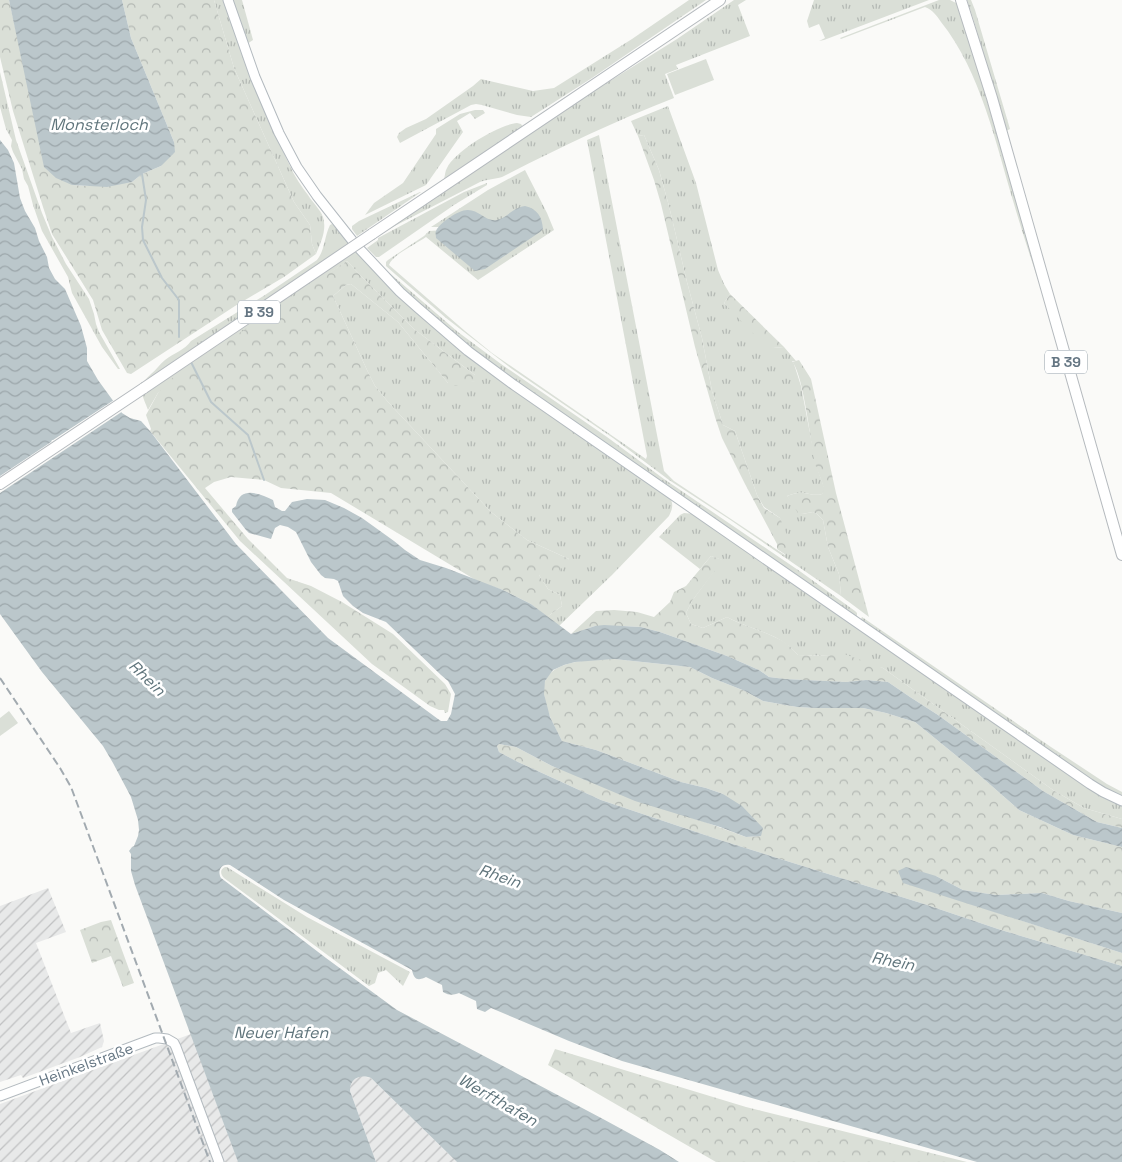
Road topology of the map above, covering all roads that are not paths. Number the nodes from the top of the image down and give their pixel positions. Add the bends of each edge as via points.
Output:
1 (228, 0) edge
2 (720, 0) edge
3 (961, 0) edge
4 (0, 484) edge
5 (1122, 555) edge
6 (1122, 801) edge
7 (0, 1096) edge
8 (219, 1162) edge

1 - 6 street via 255,77 297,167 355,244 400,292 468,352 564,420 1090,784
2 - 4 main road, B 39, bridge
3 - 5 main road, B 39
7 - 8 street, Heinkelstraße via 155,1038 164,1038 176,1047

